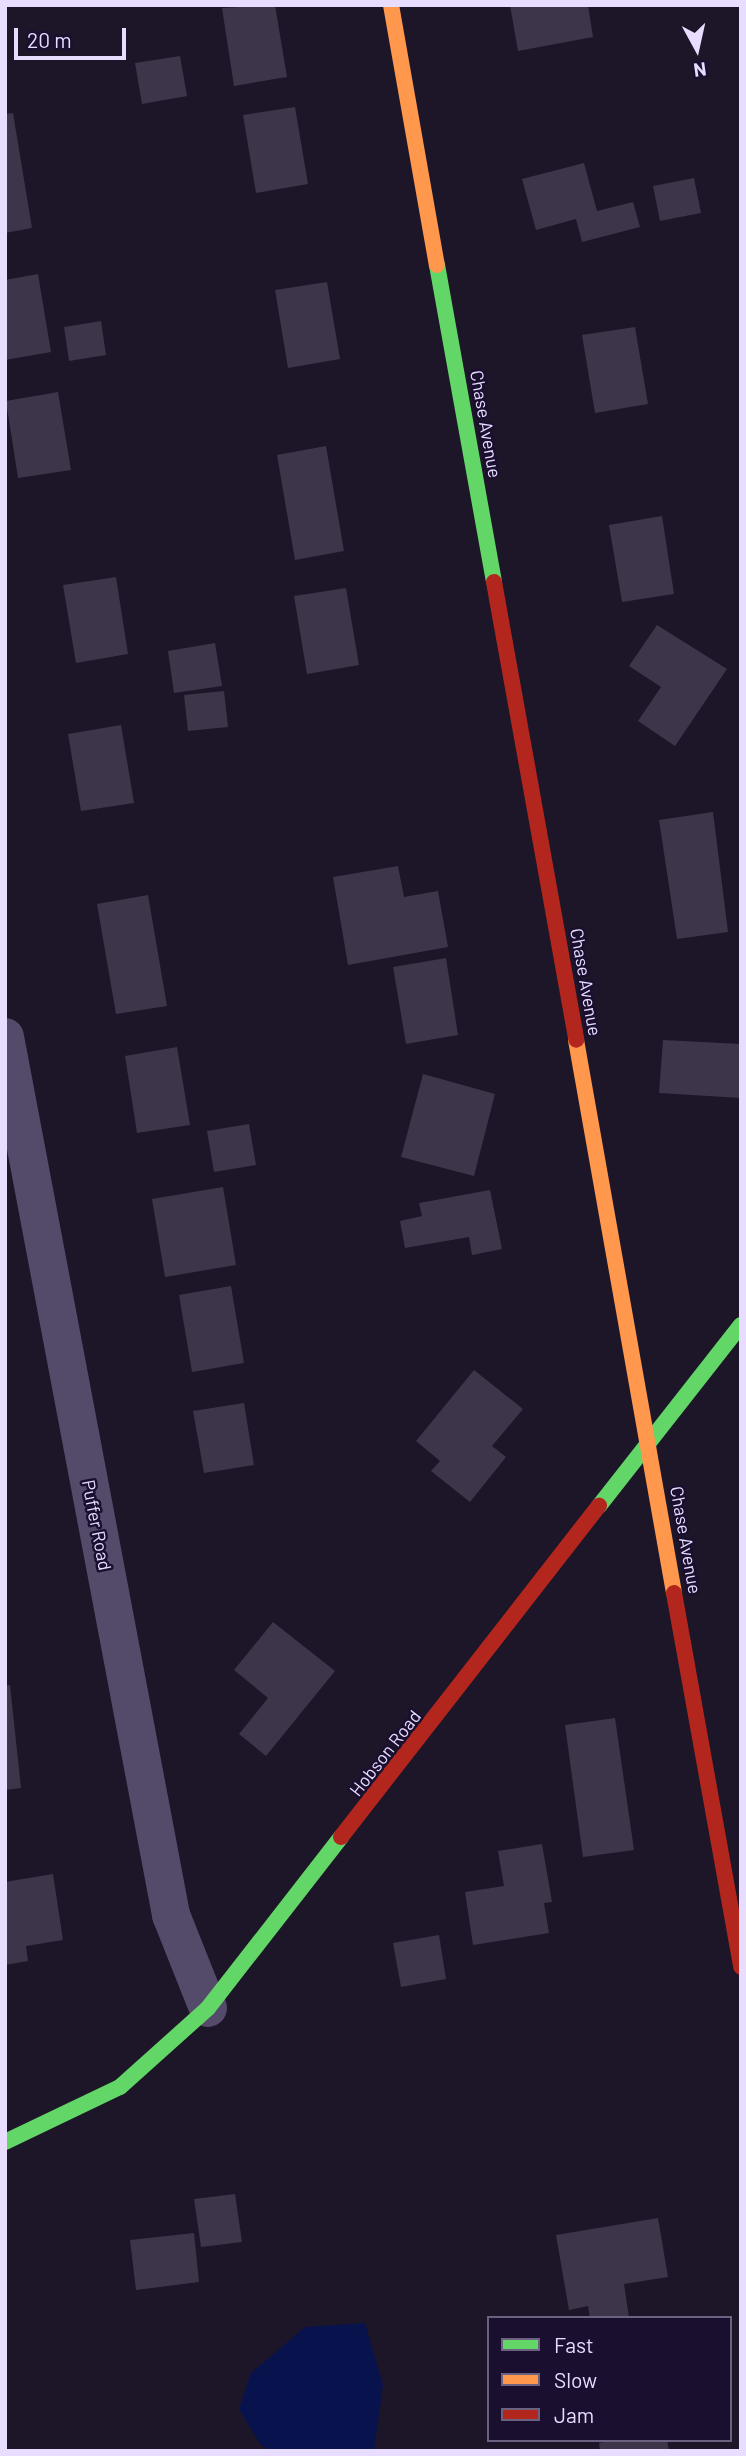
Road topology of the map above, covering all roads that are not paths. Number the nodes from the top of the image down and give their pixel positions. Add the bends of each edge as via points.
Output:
1 (391, 5) edge
2 (5, 1037) edge
3 (741, 1325) edge
4 (649, 1441) junction
5 (741, 1966) edge
6 (208, 2008) junction
7 (5, 2141) edge

1 - 4 street, Chase Avenue
2 - 6 street, Puffer Road via 171,1915
3 - 4 street, Hobson Road
4 - 5 street, Chase Avenue
4 - 6 street, Hobson Road
6 - 7 street, Hobson Road via 120,2087

